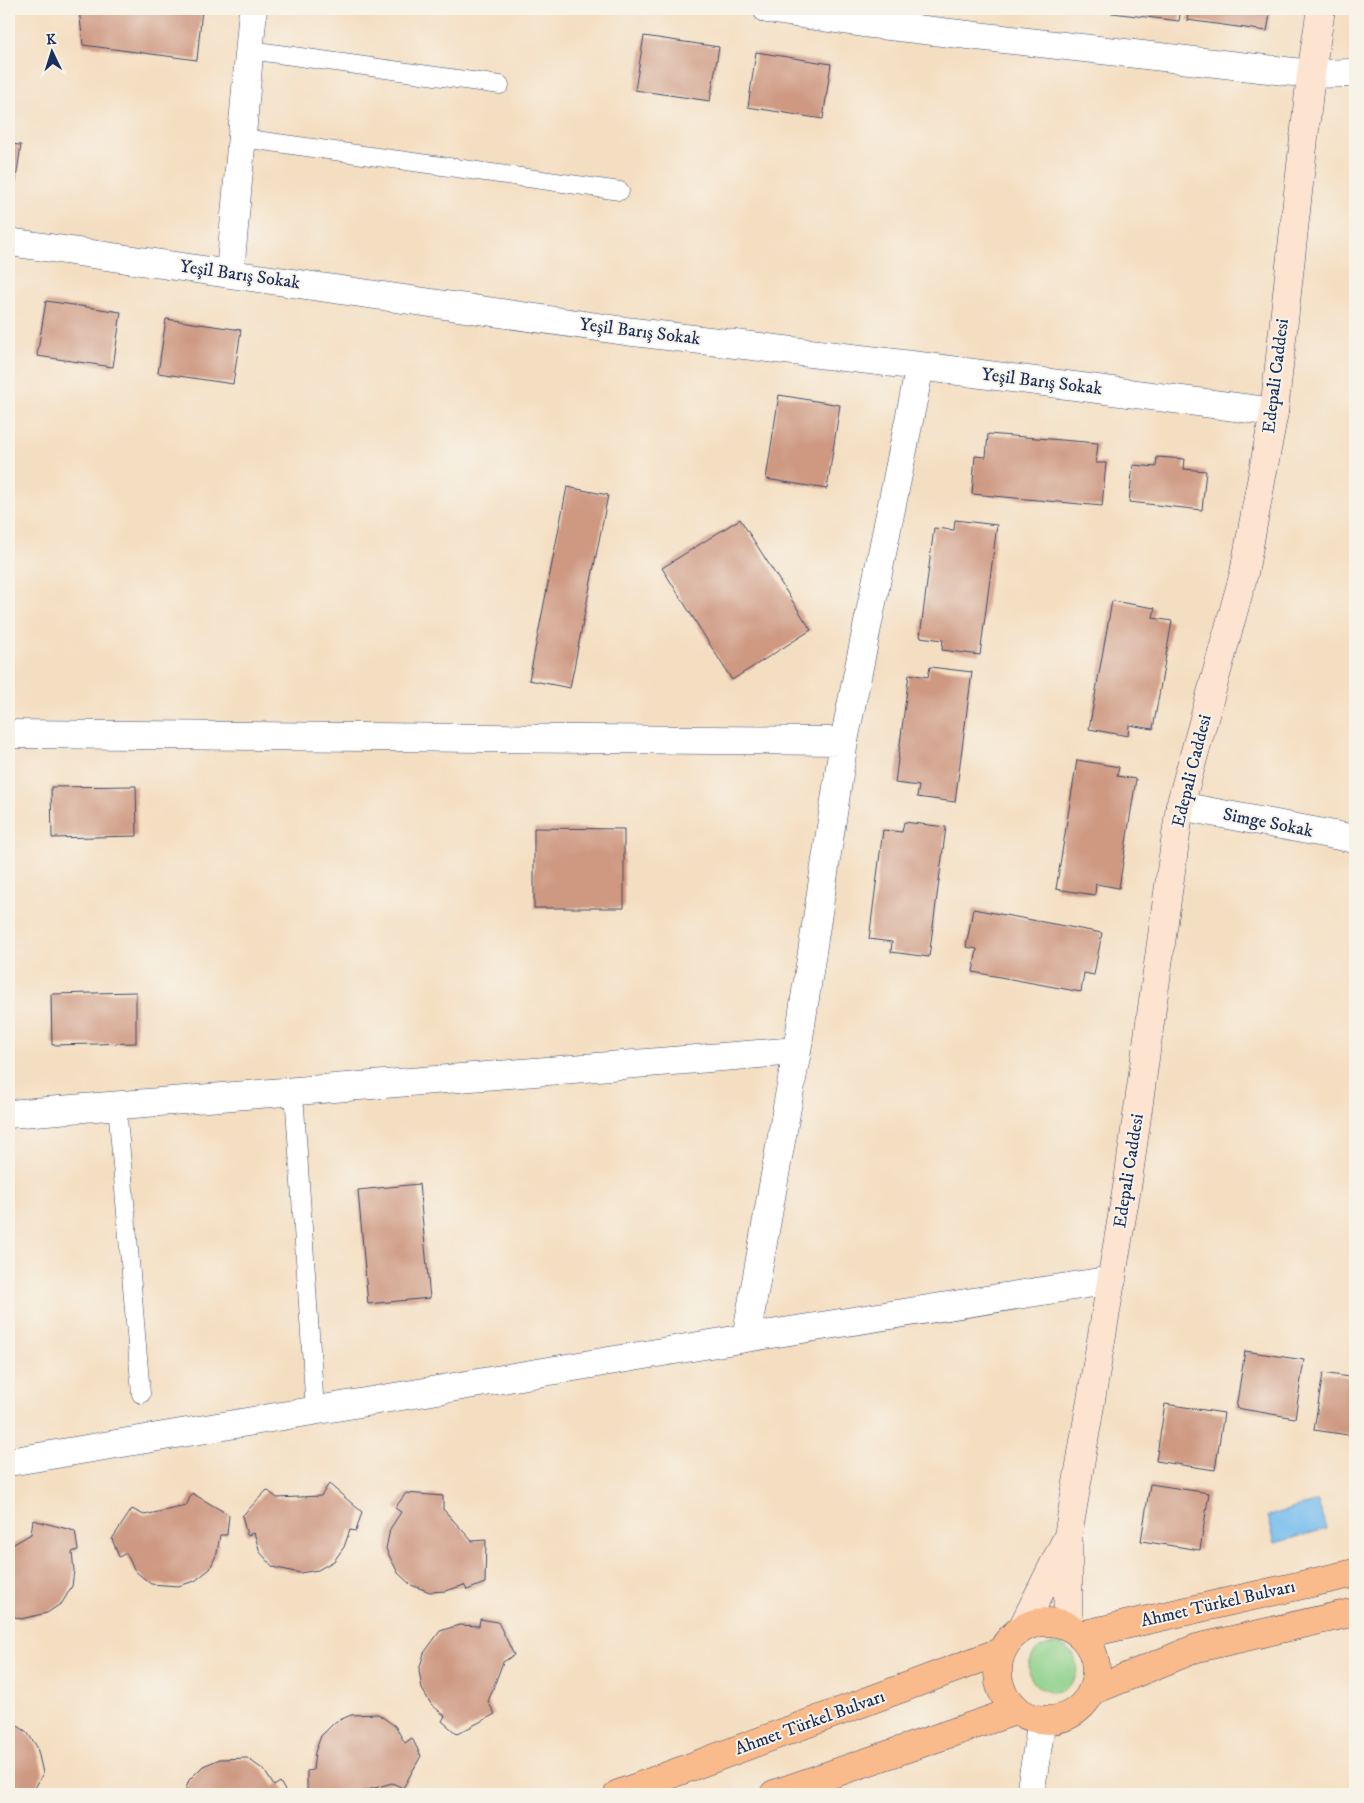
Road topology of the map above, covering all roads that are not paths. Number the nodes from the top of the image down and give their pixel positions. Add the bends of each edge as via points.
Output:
1 (253, 9) edge
2 (767, 9) edge
3 (1321, 9) edge
4 (864, 16) edge
5 (250, 50) junction
6 (1355, 73) edge
7 (1311, 74) junction
8 (500, 85) dead end
9 (242, 138) junction
10 (620, 191) dead end
11 (9, 242) edge
12 (230, 273) junction
13 (920, 366) junction
14 (1274, 412) junction
15 (9, 734) edge
16 (844, 741) junction
17 (1180, 806) junction
18 (1355, 839) edge
19 (797, 1052) junction
20 (117, 1105) junction
21 (295, 1107) dead end
22 (9, 1114) edge
23 (1112, 1280) junction
24 (746, 1338) junction
25 (141, 1394) dead end
26 (315, 1410) junction
27 (9, 1462) edge
28 (1068, 1536) junction
29 (1355, 1574) edge
30 (1355, 1612) edge
31 (1022, 1628) junction
32 (1074, 1630) junction
33 (1002, 1651) junction
34 (1092, 1691) junction
35 (1030, 1715) junction
36 (618, 1794) edge
37 (774, 1794) edge
38 (1030, 1794) edge

1 - 5 street
2 - 4 street
3 - 7 main road, Edepali Caddesi
4 - 7 street
5 - 8 lane
5 - 9 street
6 - 7 street
7 - 14 main road, Edepali Caddesi
9 - 10 lane
9 - 12 street
11 - 12 street, Yeşil Barış Sokak
12 - 13 street, Yeşil Barış Sokak via 625,331
13 - 14 street, Yeşil Barış Sokak
13 - 16 street
14 - 17 main road, Edepali Caddesi via 1244,573
15 - 16 street
16 - 19 street
17 - 18 street, Simge Sokak
17 - 23 main road, Edepali Caddesi
19 - 20 street
19 - 24 street
20 - 22 street
20 - 25 lane
21 - 26 lane
23 - 24 street
23 - 28 main road, Edepali Caddesi
24 - 26 street
26 - 27 street
28 - 31 main road
28 - 32 main road
29 - 32 main road, Ahmet Türkel Bulvarı
30 - 34 main road via 1197,1648
31 - 32 main road via 1053,1622
31 - 33 main road
32 - 34 main road via 1090,1647 1096,1661
33 - 35 main road via 998,1667 1000,1684 1007,1699
33 - 36 main road, Ahmet Türkel Bulvarı
34 - 35 main road via 1072,1714 1057,1719
35 - 37 main road
35 - 38 street

